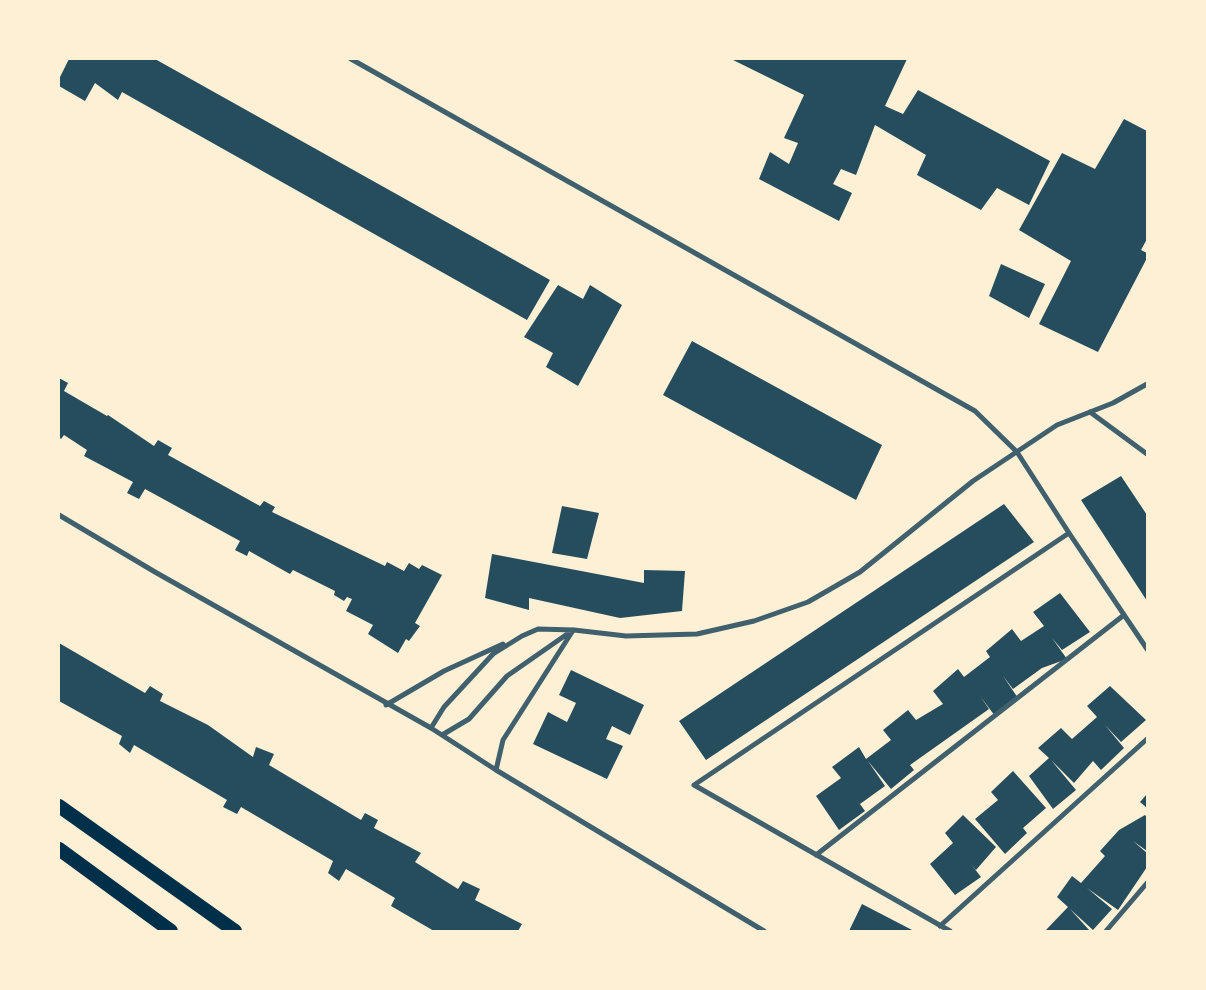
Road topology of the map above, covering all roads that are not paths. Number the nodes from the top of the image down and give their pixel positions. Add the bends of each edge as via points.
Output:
1 (351, 59) edge
2 (1147, 384) edge
3 (1090, 412) junction
4 (1017, 452) junction
5 (1147, 454) edge
6 (59, 515) edge
7 (1069, 533) junction
8 (1124, 616) junction
9 (574, 630) junction
10 (522, 636) junction
11 (1147, 650) edge
12 (386, 705) junction
13 (431, 728) junction
14 (442, 736) junction
15 (1147, 739) edge
16 (496, 770) junction
17 (59, 806) edge
18 (59, 849) edge
19 (816, 855) junction
20 (1147, 883) edge
21 (940, 926) junction
22 (171, 931) edge
23 (235, 931) edge
24 (764, 931) edge
25 (950, 931) edge
26 (1106, 931) edge

1 - 4 street via 976,411
2 - 3 street
3 - 4 street via 1057,425
3 - 5 street
4 - 7 street
4 - 9 street via 973,481 860,572 808,602 754,621 697,634 626,636
6 - 12 street
7 - 8 street
7 - 19 street via 694,785
8 - 11 street
8 - 19 street
9 - 10 street via 538,629
9 - 14 street via 507,676 469,719
9 - 16 street via 502,740
10 - 12 street via 444,671
10 - 13 street via 493,654 444,707
12 - 13 street
13 - 14 street
14 - 16 street
15 - 21 street
16 - 24 street
17 - 23 highway
18 - 22 highway
19 - 21 street
20 - 26 street
21 - 25 street

